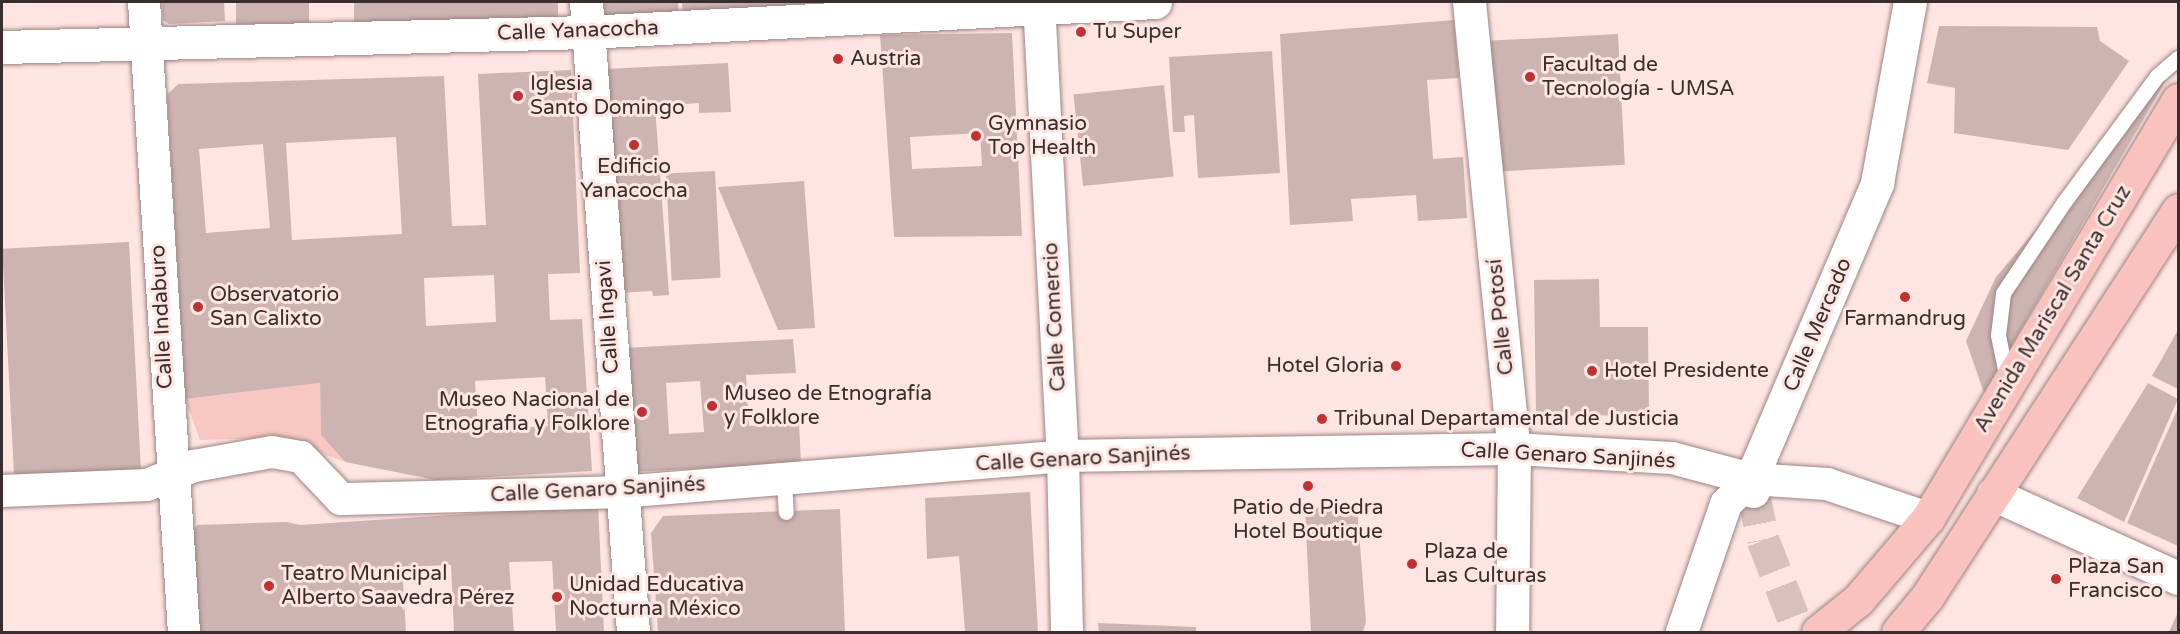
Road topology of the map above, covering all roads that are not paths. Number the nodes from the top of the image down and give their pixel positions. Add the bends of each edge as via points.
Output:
1 (144, 2) edge
2 (1155, 2) edge
3 (1469, 2) edge
4 (1910, 2) edge
5 (1039, 5) edge
6 (586, 17) edge
7 (146, 45) junction
8 (2, 47) edge
9 (2178, 58) edge
10 (2178, 100) edge
11 (2178, 210) edge
12 (2008, 383) junction
13 (169, 421) junction
14 (1514, 448) junction
15 (249, 453) junction
16 (1063, 456) junction
17 (172, 474) junction
18 (784, 479) junction
19 (1752, 485) junction
20 (2, 491) edge
21 (620, 492) junction
22 (1993, 494) junction
23 (786, 512) dead end
24 (1928, 518) junction
25 (2178, 578) edge
26 (184, 633) edge
27 (633, 633) edge
28 (1067, 633) edge
29 (1512, 633) edge
30 (1682, 633) edge
31 (1818, 633) edge
32 (1898, 633) edge

1 - 7 street, Calle Indaburo
2 - 5 street, Calle Yanacocha
3 - 14 street, Calle Potosí
4 - 19 street, Calle Mercado via 1877,183
5 - 6 street, Calle Yanacocha
5 - 16 street, Calle Comercio
6 - 7 street, Calle Yanacocha
6 - 21 street, Calle Ingavi
7 - 8 street, Calle Yanacocha
7 - 13 street, Calle Indaburo
9 - 12 lane via 2157,76 2003,293 1998,335
10 - 12 main road, Avenida Mariscal Santa Cruz
11 - 22 main road
12 - 24 main road, Avenida Mariscal Santa Cruz
13 - 15 street, Calle Genaro Sanjinés via 200,453
13 - 17 street, Calle Indaburo
14 - 16 street, Calle Genaro Sanjinés
14 - 19 street, Calle Genaro Sanjinés via 1672,458
14 - 29 street, Calle Potosí
15 - 17 street, Calle Genaro Sanjinés
15 - 21 street, Calle Genaro Sanjinés via 301,457 341,499
16 - 18 street, Calle Genaro Sanjinés
16 - 28 street, Calle Comercio
17 - 20 street, Calle Genaro Sanjinés via 147,485
17 - 26 street, Calle Indaburo
18 - 21 street, Calle Genaro Sanjinés
18 - 23 lane
19 - 24 street, Calle Genaro Sanjinés via 1827,484
19 - 30 street, Calle Mercado via 1726,504
21 - 27 street, Calle Ingavi
22 - 25 street
22 - 32 main road via 1927,597
24 - 31 main road, Avenida Mariscal Santa Cruz via 1865,593

